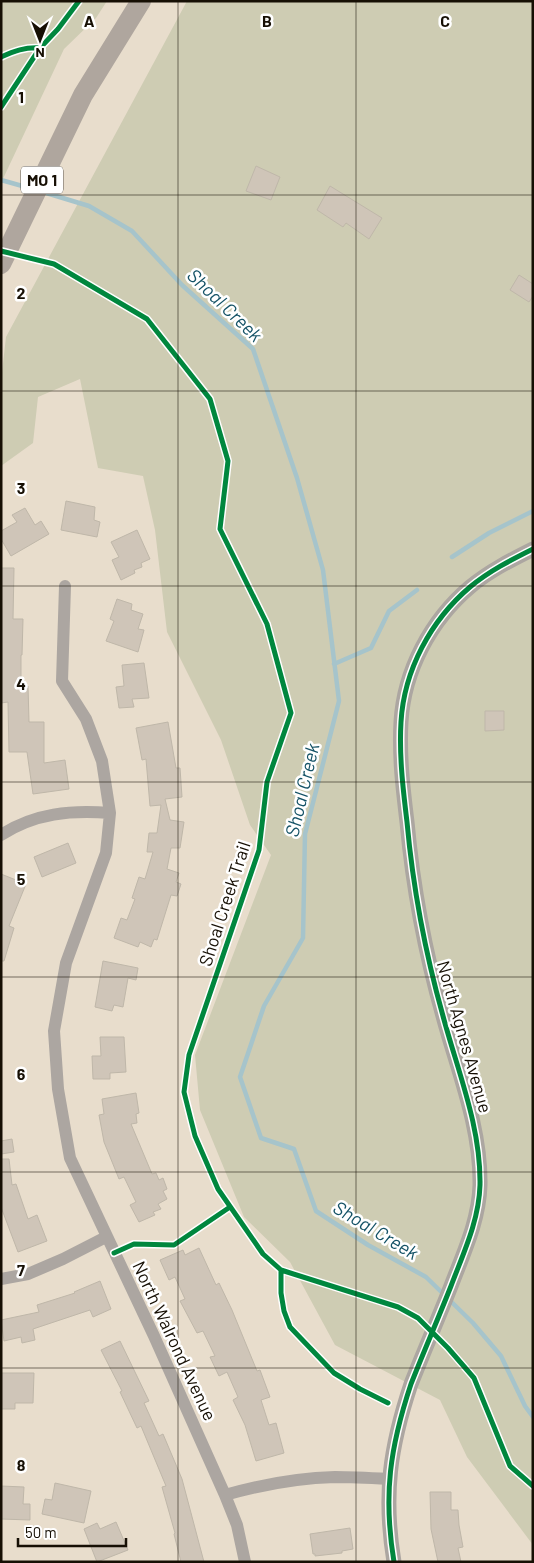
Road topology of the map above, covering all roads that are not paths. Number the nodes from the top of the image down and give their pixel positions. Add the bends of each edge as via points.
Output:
1 (141, 1) edge
2 (1, 264) edge
3 (533, 549) edge
4 (65, 586) dead end
5 (110, 813) junction
6 (1, 834) edge
7 (106, 1237) junction
8 (1, 1278) edge
9 (389, 1479) junction
10 (225, 1495) junction
11 (246, 1562) edge
12 (394, 1562) edge

1 - 2 main road, MO 1 via 82,95
3 - 9 street, North Agnes Avenue via 471,586 443,616 416,658 408,679 401,721 410,859 429,968 477,1136 480,1187 470,1237 403,1408
4 - 5 street, North Walrond Avenue via 62,681 86,719 102,761
5 - 6 street via 51,814
5 - 7 street, North Walrond Avenue via 106,853 66,963 54,1031 58,1089 70,1158
7 - 8 street via 28,1274
7 - 10 street, North Walrond Avenue
9 - 10 street via 334,1477 292,1481
9 - 12 street, North Agnes Avenue via 389,1529
10 - 11 street, North Walrond Avenue

